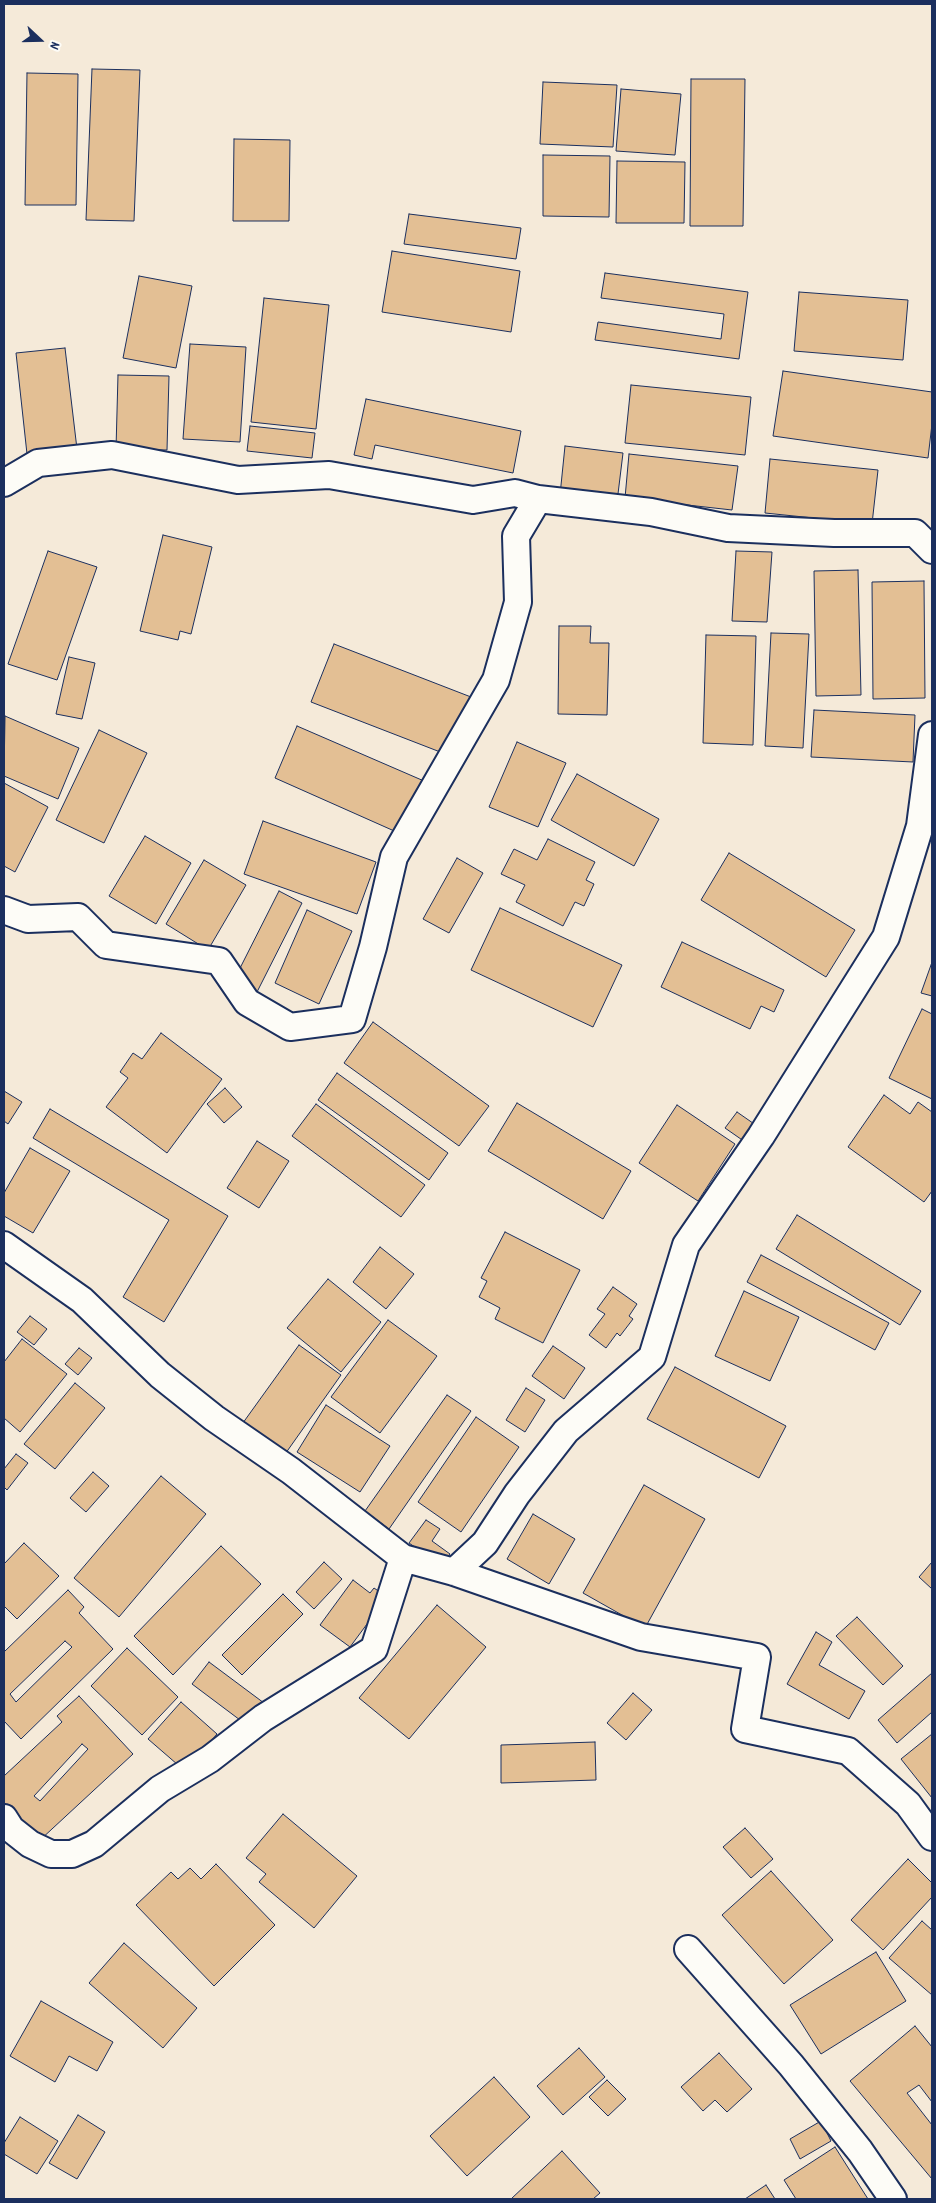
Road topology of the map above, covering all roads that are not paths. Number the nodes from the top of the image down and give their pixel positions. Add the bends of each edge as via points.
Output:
1 (4, 483) edge
2 (538, 498) junction
3 (932, 550) edge
4 (932, 735) edge
5 (4, 910) edge
6 (4, 1245) edge
7 (403, 1558) junction
8 (454, 1572) junction
9 (4, 1818) edge
10 (932, 1837) edge
11 (688, 1948) dead end
12 (893, 2199) edge

1 - 2 street via 38,464 112,455 238,480 329,475 473,500 515,493
2 - 3 street via 651,512 728,528 915,533
2 - 5 street via 516,536 518,602 496,680 394,857 352,1019 290,1027 247,1002 219,961 106,945 78,917 28,919
4 - 8 street via 920,826 886,937 761,1136 686,1245 652,1357 566,1431 517,1494 485,1543
6 - 7 street via 82,1300 160,1375 214,1418 291,1471
7 - 8 street
7 - 9 street via 374,1649 263,1718 210,1759 160,1789 94,1844 72,1854 51,1854 30,1844 11,1829
8 - 10 street via 641,1637 757,1657 745,1729 848,1752 908,1804
11 - 12 street via 791,2065 860,2151

